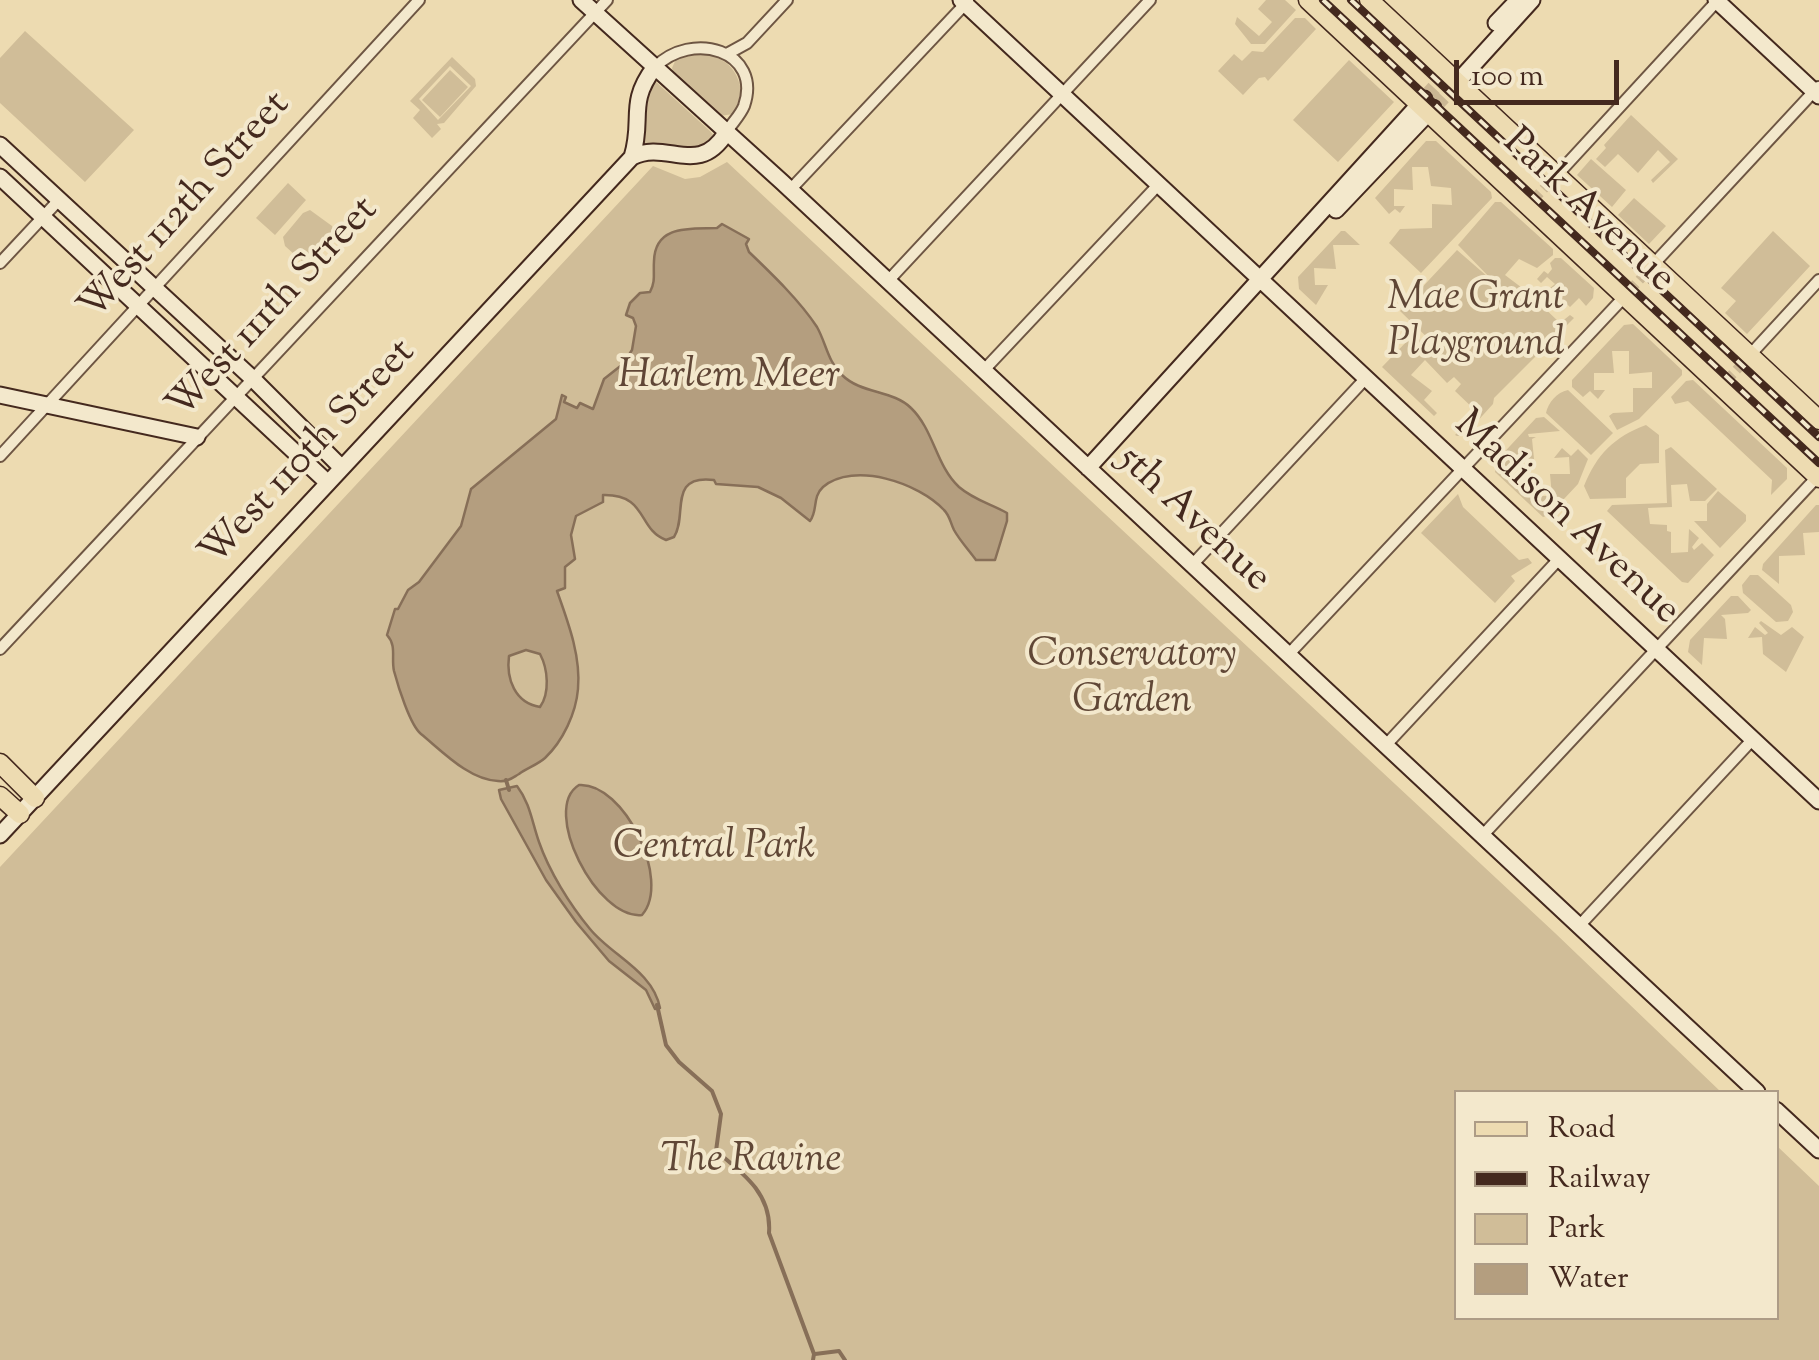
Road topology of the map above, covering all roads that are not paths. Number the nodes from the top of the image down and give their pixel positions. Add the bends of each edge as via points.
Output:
1 (419, 0) edge
2 (581, 0) edge
3 (608, 0) edge
4 (788, 0) edge
5 (1150, 0) edge
6 (1308, 0) edge
7 (1369, 0) edge
8 (1518, 0) edge
9 (1532, 0) edge
10 (1717, 0) edge
11 (965, 1) edge
12 (595, 13) junction
13 (727, 54) junction
14 (654, 68) junction
15 (1450, 80) junction
16 (1817, 91) edge
17 (1062, 94) junction
18 (1426, 106) junction
19 (726, 133) junction
20 (0, 146) edge
21 (632, 157) junction
22 (0, 177) edge
23 (1554, 178) junction
24 (1158, 184) junction
25 (790, 190) junction
26 (58, 201) junction
27 (42, 217) junction
28 (0, 263) edge
29 (1651, 267) junction
30 (1261, 280) junction
31 (1819, 280) edge
32 (888, 281) junction
33 (154, 289) junction
34 (1627, 293) junction
35 (140, 305) junction
36 (1748, 358) junction
37 (984, 370) junction
38 (252, 378) junction
39 (1366, 378) junction
40 (0, 395) edge
41 (236, 396) junction
42 (48, 405) junction
43 (1819, 420) edge
44 (197, 437) junction
45 (0, 456) edge
46 (342, 468) junction
47 (1088, 468) junction
48 (1462, 469) junction
49 (1818, 476) edge
50 (328, 483) junction
51 (1560, 558) junction
52 (1192, 565) junction
53 (0, 649) edge
54 (1656, 649) junction
55 (1288, 655) junction
56 (1753, 739) junction
57 (1386, 746) junction
58 (0, 762) edge
59 (0, 796) edge
60 (35, 798) junction
61 (1819, 801) edge
62 (20, 814) junction
63 (0, 835) edge
64 (1482, 836) junction
65 (1579, 926) junction
66 (1756, 1090) edge
67 (1779, 1113) edge
68 (1819, 1150) edge

1 - 33 street, West 112th Street
2 - 12 main road, 5th Avenue
3 - 12 street, West 111th Street
4 - 13 street via 747,43
5 - 17 street
6 - 18 main road, Park Avenue
7 - 15 main road, Park Avenue
8 - 15 main road
9 - 15 main road
10 - 16 main road
10 - 23 street
11 - 17 main road, Madison Avenue
11 - 25 street
12 - 14 main road, 5th Avenue
12 - 38 street, West 111th Street
13 - 14 street via 689,48
13 - 19 street via 743,76 746,95
14 - 19 main road, 5th Avenue
14 - 21 main road via 637,98
15 - 23 main road, Park Avenue
16 - 29 street
17 - 24 main road, Madison Avenue
17 - 32 street
18 - 30 main road
18 - 34 main road, Park Avenue
19 - 21 main road via 698,156 656,151
19 - 25 main road, 5th Avenue
20 - 26 main road
21 - 46 main road, West 110th Street
22 - 27 main road
23 - 29 main road, Park Avenue
24 - 30 main road, Madison Avenue
24 - 37 street
25 - 32 main road, 5th Avenue
26 - 27 street
26 - 33 main road
27 - 28 street
27 - 35 main road
29 - 36 main road, Park Avenue
30 - 39 main road, Madison Avenue
30 - 47 main road
31 - 36 street
32 - 37 main road, 5th Avenue
33 - 35 street, West 112th Street
33 - 38 main road
34 - 48 street
34 - 49 main road, Park Avenue
35 - 41 main road
35 - 42 street, West 112th Street
36 - 43 main road, Park Avenue
37 - 47 main road, 5th Avenue
38 - 41 street, West 111th Street
38 - 46 main road
39 - 48 main road, Madison Avenue
39 - 52 street
40 - 42 main road
41 - 44 street, West 111th Street
41 - 50 main road
42 - 44 main road
42 - 45 street, West 112th Street
44 - 53 street, West 111th Street
46 - 50 main road, West 110th Street
47 - 52 main road, 5th Avenue
48 - 51 main road, Madison Avenue
48 - 55 street
49 - 54 street
50 - 60 main road, West 110th Street
51 - 54 main road, Madison Avenue
51 - 57 street
52 - 55 main road, 5th Avenue
54 - 56 main road, Madison Avenue
54 - 64 street
55 - 57 main road, 5th Avenue
56 - 61 main road, Madison Avenue
56 - 65 street
57 - 64 main road, 5th Avenue
58 - 60 main road
59 - 62 main road
60 - 62 main road, West 110th Street
62 - 63 main road, West 110th Street
64 - 65 main road, 5th Avenue
65 - 66 main road, 5th Avenue
67 - 68 main road

